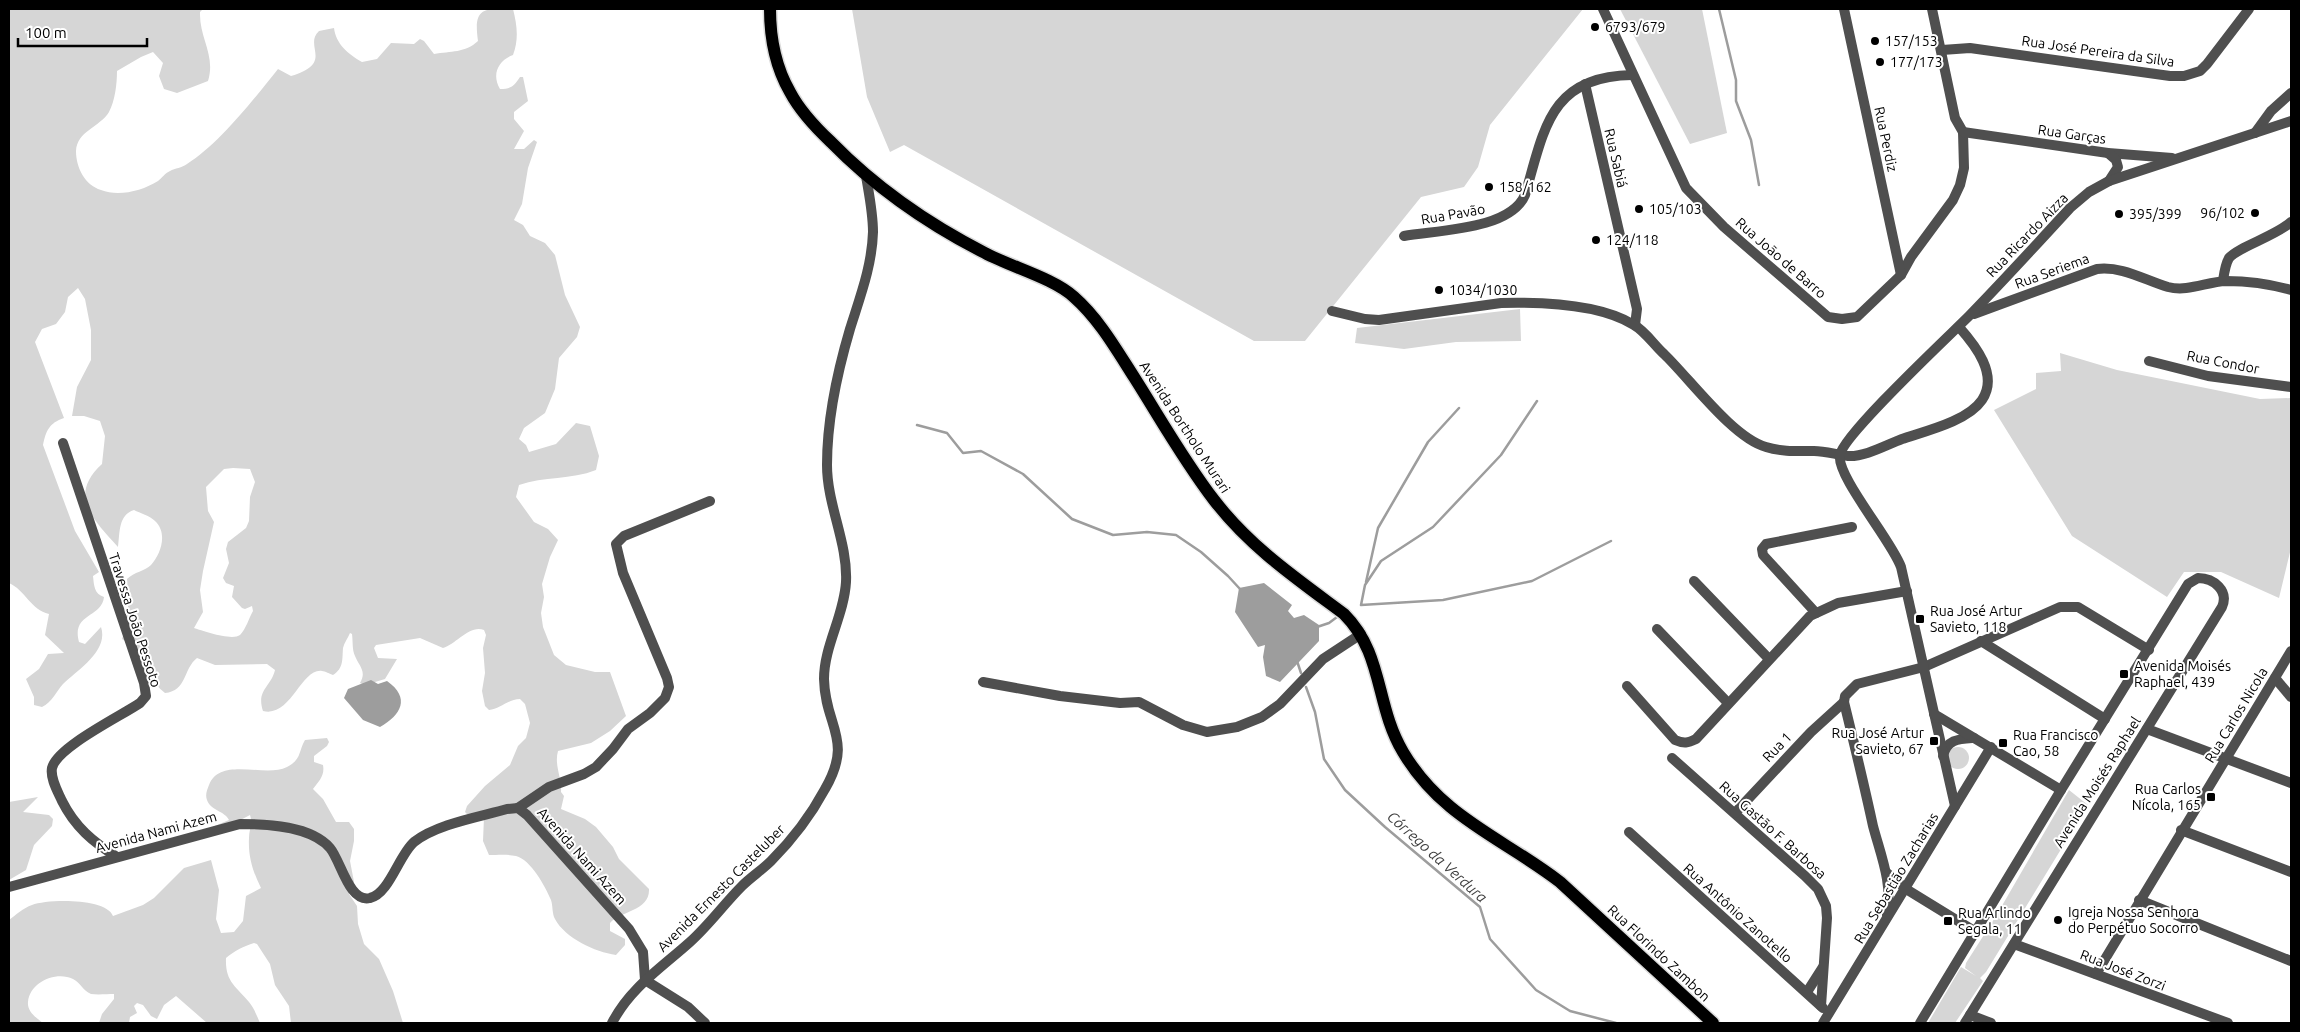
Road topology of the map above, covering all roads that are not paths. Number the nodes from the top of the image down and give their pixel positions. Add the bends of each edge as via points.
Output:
1 (770, 9) edge
2 (1602, 9) edge
3 (1844, 9) edge
4 (1932, 9) edge
5 (2249, 9) edge
6 (1942, 50) junction
7 (1632, 75) junction
8 (1585, 84) junction
9 (2291, 99) edge
10 (2291, 120) edge
11 (1962, 132) junction
12 (2255, 133) junction
13 (2108, 153) junction
14 (2178, 158) junction
15 (866, 176) junction
16 (2109, 181) junction
17 (2291, 222) edge
18 (1404, 236) dead end
19 (1901, 275) junction
20 (2223, 282) junction
21 (2291, 290) edge
22 (1332, 311) dead end
23 (1970, 315) junction
24 (1635, 325) junction
25 (1958, 327) junction
26 (2150, 361) dead end
27 (2291, 387) edge
28 (63, 443) dead end
29 (1840, 459) junction
30 (710, 502) dead end
31 (1852, 527) dead end
32 (1694, 581) dead end
33 (1907, 591) junction
34 (1816, 613) junction
35 (1657, 628) dead end
36 (1361, 634) junction
37 (1981, 641) junction
38 (2148, 650) junction
39 (2291, 650) edge
40 (1769, 659) junction
41 (1924, 667) junction
42 (2275, 678) junction
43 (983, 682) dead end
44 (1627, 686) dead end
45 (2291, 697) edge
46 (1844, 702) junction
47 (1728, 703) junction
48 (1934, 714) junction
49 (2105, 719) junction
50 (2146, 729) junction
51 (1975, 738) junction
52 (1991, 747) junction
53 (1943, 756) junction
54 (1672, 758) dead end
55 (2227, 758) junction
56 (2291, 783) edge
57 (2061, 790) junction
58 (1955, 806) junction
59 (518, 808) junction
60 (1735, 813) junction
61 (2181, 830) junction
62 (1629, 832) dead end
63 (117, 857) junction
64 (2291, 872) edge
65 (1887, 873) junction
66 (9, 887) edge
67 (1906, 889) junction
68 (2139, 900) junction
69 (1584, 904) joint
70 (1886, 922) junction
71 (1976, 932) junction
72 (2014, 944) junction
73 (2291, 961) edge
74 (1823, 967) junction
75 (2096, 974) junction
76 (645, 980) junction
77 (1807, 992) junction
78 (1821, 1006) junction
79 (1826, 1019) edge
80 (1967, 1019) edge
81 (612, 1023) edge
82 (705, 1023) edge
83 (1713, 1023) edge
84 (1920, 1023) edge
85 (1991, 1023) edge
86 (2224, 1023) edge

1 - 15 main road, Avenida Bortholo Murari via 773,50 790,93 820,132
2 - 7 street, Rua João de Barro
3 - 19 street, Rua Perdiz
4 - 6 street, Rua João de Barro
5 - 6 street, Rua José Pereira da Silva via 2207,64 2200,71 2184,76 1970,48
6 - 11 street, Rua João de Barro via 1955,118
7 - 8 street, Rua Pavão
7 - 19 street, Rua João de Barro via 1686,188 1724,227 1828,317 1857,317
8 - 18 street, Rua Pavão via 1569,94 1553,111 1543,133 1525,195 1514,211 1486,223
8 - 24 street, Rua Sabiá via 1637,309
9 - 12 street via 2271,111
10 - 12 street, Rua Ricardo Aizza
11 - 13 street, Rua Garças
11 - 19 street, Rua João de Barro via 1964,168 1960,185
12 - 14 street, Rua Ricardo Aizza
13 - 14 street, Rua Garças
13 - 16 street via 2118,167
14 - 16 street, Rua Ricardo Aizza
15 - 36 main road, Avenida Bortholo Murari via 938,228 1059,287 1073,297 1115,347 1215,502 1253,545 1344,614
15 - 76 street, Avenida Ernesto Casteluber via 872,215 871,251 837,381 828,441 828,488 846,582 825,668 826,698 840,752 835,769 813,809 785,847 744,884 692,940
16 - 23 street, Rua Ricardo Aizza via 2070,208
17 - 20 street via 2281,231 2230,257
20 - 21 street, Rua Seriema via 2250,282
20 - 23 street, Rua Seriema via 2170,287 2124,271 2097,268
22 - 24 street via 1380,320 1501,303 1542,303 1596,312
23 - 25 street, Rua Ricardo Aizza
24 - 29 street via 1735,430 1748,439 1778,450 1816,451
25 - 29 street, Rua Ricardo Aizza via 1864,421 1844,444
25 - 29 street via 1977,348 1986,371 1986,394 1976,408 1946,424
26 - 27 street, Rua Condor via 2208,376
28 - 63 street, Travessa João Pessoto via 146,696 140,704 67,749 56,760 52,776 78,827 95,844
29 - 33 street via 1848,480 1895,552
30 - 59 street via 624,536 616,544 623,573 667,678 669,687 665,698 628,729 596,767 549,787
31 - 34 street via 1766,544 1762,549 1763,555
32 - 40 street
33 - 34 street via 1838,603
33 - 41 street
34 - 40 street
35 - 47 street
36 - 43 street via 1323,659 1280,704 1262,717 1237,727 1207,732 1184,725 1139,702 1060,696
36 - 69 main road, Avenida Bortholo Murari via 1373,660 1394,734 1402,752 1424,781 1469,824 1542,869
37 - 38 street, Rua 1 via 2060,607 2071,606 2078,607
37 - 41 street, Rua 1
37 - 49 street
38 - 49 street, Avenida Moisés Raphael
38 - 50 street, Avenida Moisés Raphael via 2192,580 2212,580 2222,589 2225,596 2222,607
39 - 42 street, Rua Carlos Nicola
40 - 47 street
41 - 46 street, Rua 1 via 1857,684 1845,696
41 - 48 street
42 - 45 street
42 - 55 street, Rua Carlos Nicola
44 - 47 street via 1682,744 1696,738
46 - 60 street, Rua 1 via 1816,726
46 - 65 street
48 - 51 street, Avenida Moisés Raphael
48 - 53 street
49 - 57 street, Avenida Moisés Raphael
50 - 55 street
50 - 72 street, Avenida Moisés Raphael
51 - 52 street, Avenida Moisés Raphael
51 - 53 street via 1950,742
52 - 57 street, Avenida Moisés Raphael
52 - 58 street, Rua Sebastião Zacharias
53 - 58 street
54 - 60 street, Rua Gastão F. Barbosa
55 - 56 street
55 - 61 street, Rua Carlos Nicola
57 - 71 street, Avenida Moisés Raphael
58 - 67 street, Rua Sebastião Zacharias
59 - 63 street, Avenida Nami Azem via 427,833 412,844 380,892 370,898 360,898 353,893 340,862 321,839 301,831 240,824
59 - 76 street, Avenida Nami Azem via 629,929 643,952
60 - 74 street, Rua Gastão F. Barbosa via 1805,876 1823,897 1827,918
61 - 64 street
61 - 68 street, Rua Carlos Nicola
62 - 77 street, Rua Antônio Zanotello
63 - 66 street, Avenida Nami Azem
65 - 67 street
65 - 70 street via 1889,900
67 - 70 street, Rua Sebastião Zacharias
67 - 71 street
68 - 73 street
68 - 75 street, Rua Carlos Nicola
69 - 83 main road, Rua Florindo Zambon
70 - 79 street, Rua Sebastião Zacharias
71 - 84 street, Avenida Moisés Raphael
72 - 75 street, Rua José Zorzi
72 - 80 street, Avenida Moisés Raphael
74 - 77 street
74 - 78 street, Rua Gastão F. Barbosa
75 - 86 street, Rua José Zorzi
76 - 81 street, Avenida Ernesto Casteluber via 621,1006
76 - 82 street via 688,1007
77 - 78 street, Rua Antônio Zanotello
78 - 79 street, Rua Antônio Zanotello
80 - 85 street

